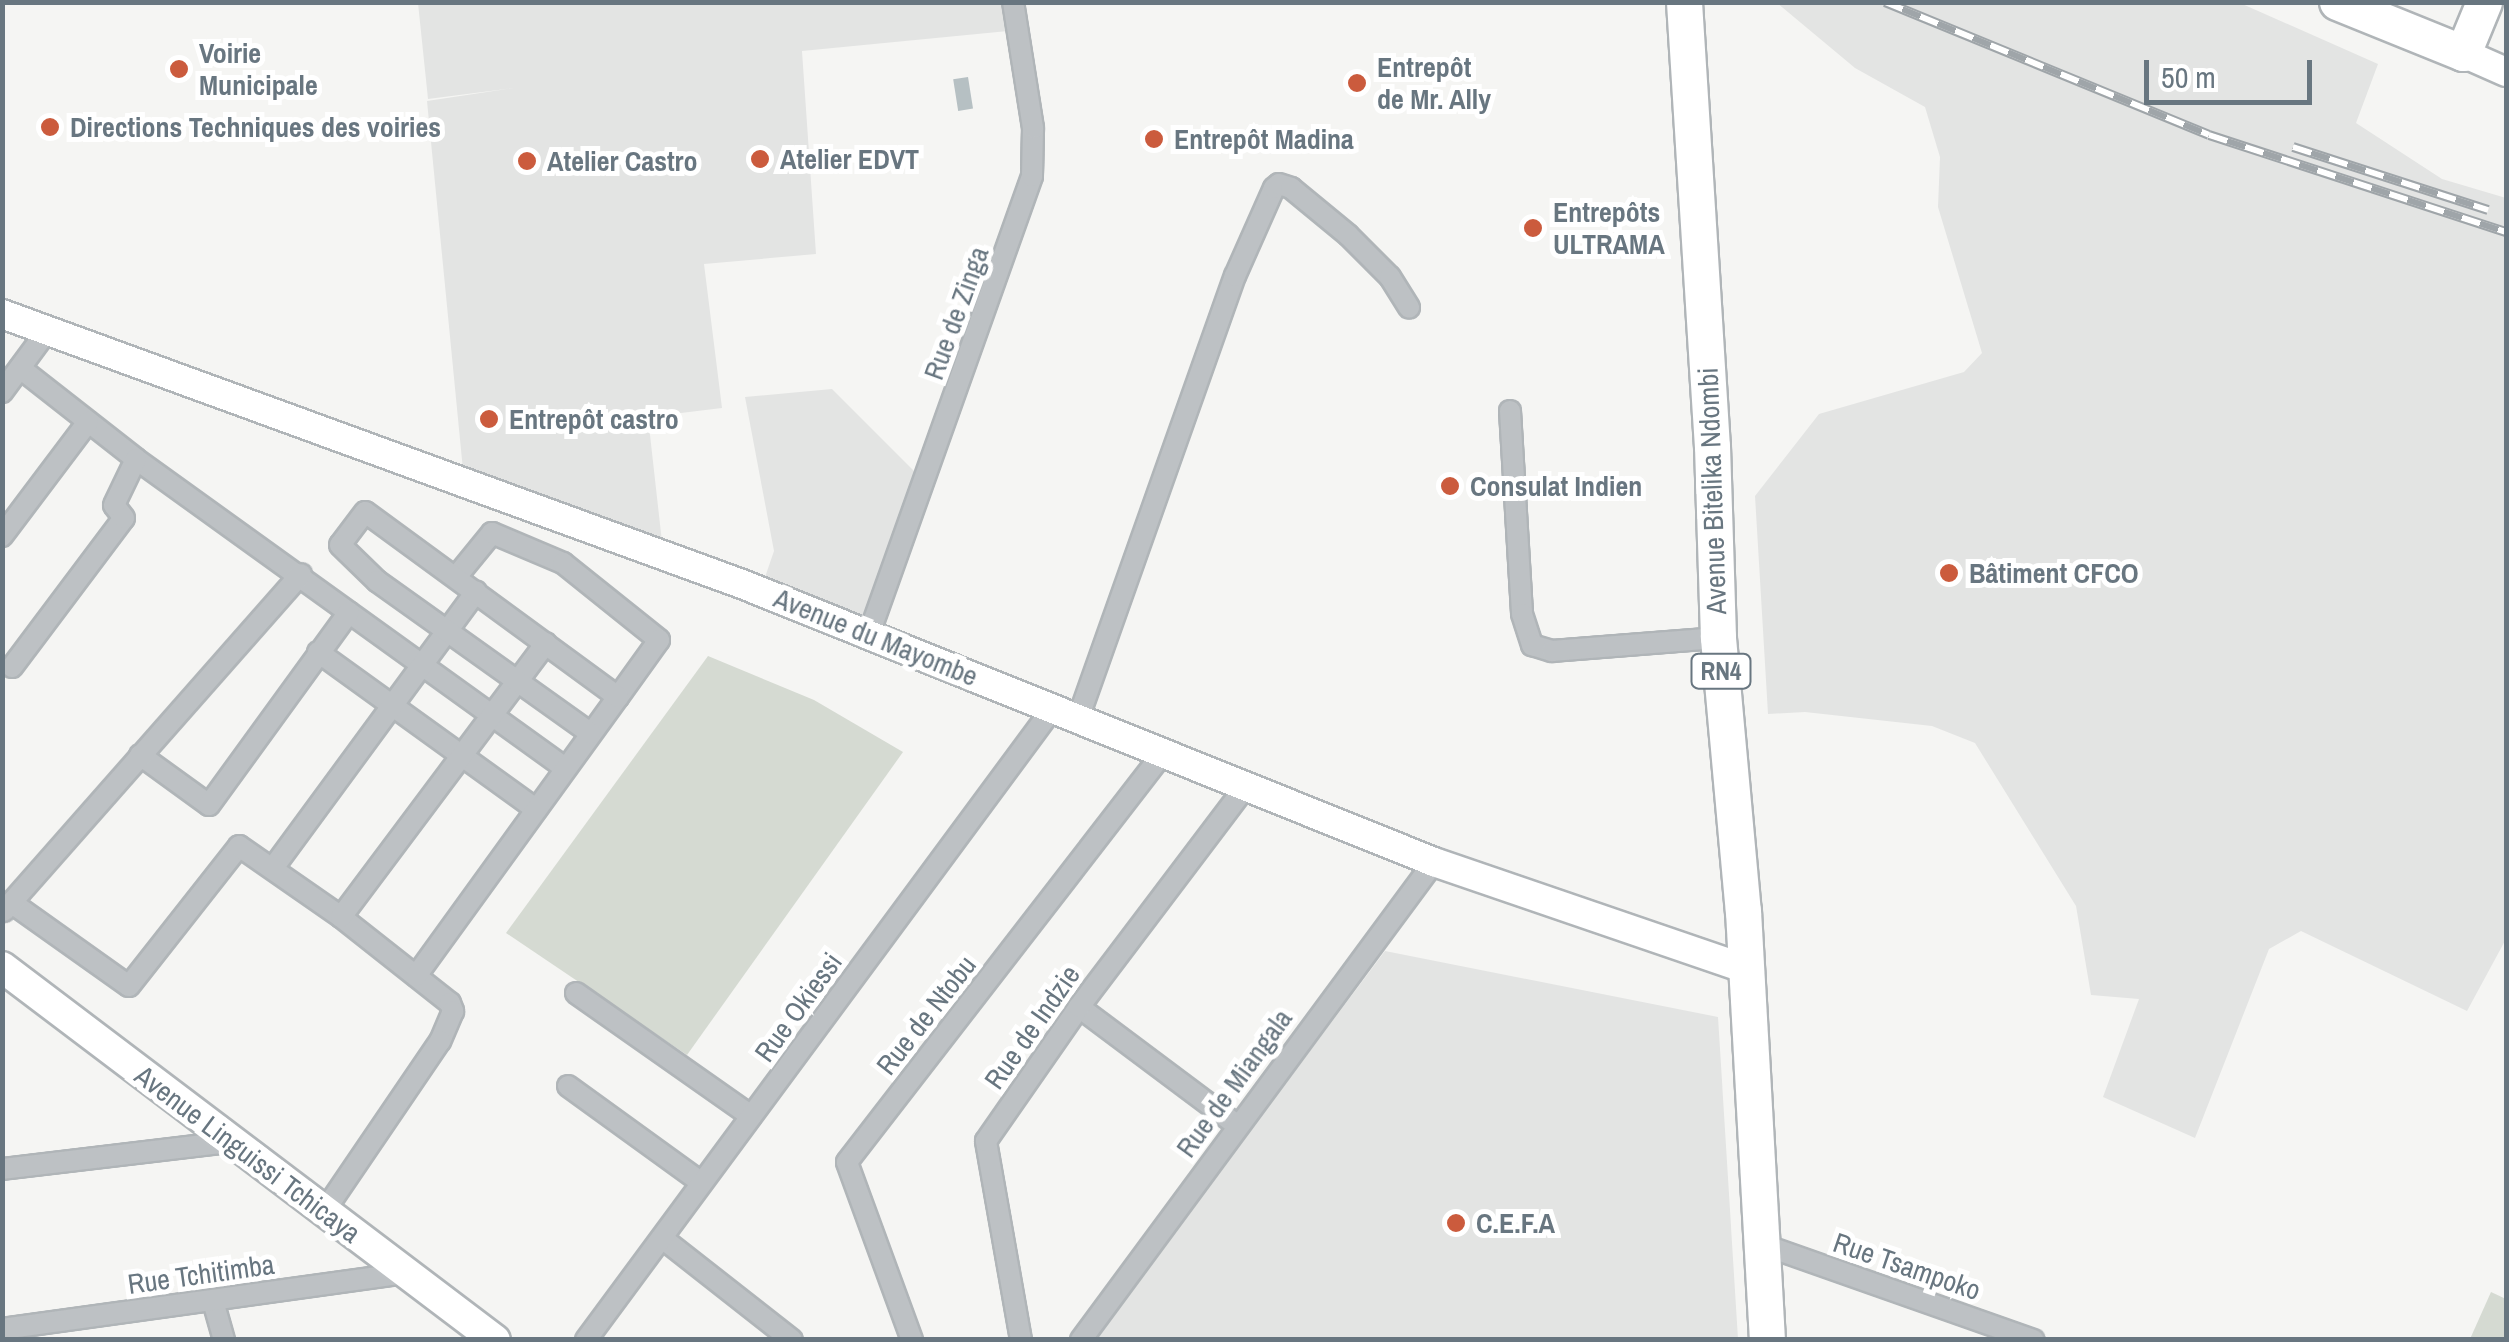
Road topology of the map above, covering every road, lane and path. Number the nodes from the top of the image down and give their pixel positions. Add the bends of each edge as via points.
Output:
1 (1013, 2) edge
2 (1684, 2) edge
3 (2337, 2) edge
4 (2484, 2) edge
5 (2463, 53) junction
6 (2506, 72) edge
7 (1410, 307) dead end
8 (2, 314) edge
9 (47, 332) junction
10 (20, 368) junction
11 (2, 392) edge
12 (1510, 410) dead end
13 (88, 422) junction
14 (136, 459) junction
15 (2, 536) edge
16 (301, 574) junction
17 (456, 577) junction
18 (476, 592) junction
19 (348, 612) junction
20 (448, 632) junction
21 (869, 634) junction
22 (1718, 638) junction
23 (546, 642) junction
24 (318, 652) junction
25 (422, 666) junction
26 (12, 667) dead end
27 (518, 682) junction
28 (618, 696) junction
29 (392, 706) junction
30 (1066, 712) junction
31 (490, 718) junction
32 (590, 733) junction
33 (1164, 752) junction
34 (140, 755) junction
35 (462, 756) junction
36 (564, 768) junction
37 (1246, 786) junction
38 (536, 809) junction
39 (1434, 862) junction
40 (273, 868) junction
41 (7, 908) edge
42 (341, 917) junction
43 (1746, 969) junction
44 (4, 970) edge
45 (416, 976) junction
46 (576, 993) dead end
47 (1079, 1007) junction
48 (568, 1086) dead end
49 (751, 1116) junction
50 (1236, 1125) junction
51 (229, 1142) junction
52 (2, 1168) edge
53 (702, 1182) junction
54 (324, 1210) junction
55 (662, 1238) junction
56 (1761, 1244) junction
57 (406, 1273) junction
58 (213, 1300) junction
59 (2, 1328) edge
60 (224, 1340) edge
61 (495, 1340) edge
62 (586, 1340) edge
63 (792, 1340) edge
64 (912, 1340) edge
65 (1021, 1340) edge
66 (1082, 1340) edge
67 (1766, 1340) edge
68 (2034, 1340) edge

1 - 21 street, Rue de Zinga via 1033,128 1032,176
2 - 22 highway, Avenue Bitelika Ndombi / RN4
3 - 5 highway
4 - 5 highway
5 - 6 street
7 - 30 street, Rue Okiessi via 1390,277 1335,224 1292,188 1274,188
8 - 9 street, Avenue du Mayombe
9 - 10 street
9 - 21 street, Avenue du Mayombe
10 - 11 street
10 - 13 street
12 - 22 street via 1522,614 1532,645 1552,651
13 - 14 street
13 - 15 street
14 - 16 street
14 - 26 street via 114,505 124,518
16 - 19 street
16 - 34 street
17 - 18 street
17 - 20 street via 365,512 340,545
17 - 28 street via 492,533 563,563 660,640
18 - 20 street
18 - 23 street
19 - 24 street
19 - 25 street
20 - 25 street
20 - 27 street
21 - 30 street, Avenue du Mayombe
22 - 43 highway, Avenue Bitelika Ndombi / RN4
23 - 27 street
23 - 28 street
24 - 29 street
24 - 34 street via 210,805
25 - 29 street
25 - 31 street
27 - 31 street
27 - 32 street
28 - 32 street
29 - 35 street
29 - 40 street
30 - 33 street, Avenue du Mayombe
30 - 49 street, Rue Okiessi
31 - 35 street
31 - 36 street
32 - 36 street
33 - 37 street, Avenue du Mayombe
33 - 64 street, Rue de Ntobu via 846,1162
34 - 41 street
35 - 38 street
35 - 42 street
36 - 38 street
37 - 39 street, Avenue du Mayombe
37 - 47 street, Rue de Indzie
38 - 45 street
39 - 43 street, Avenue du Mayombe
39 - 50 street, Rue de Miangala
40 - 41 street via 239,846 129,986
40 - 42 street
42 - 45 street
43 - 56 highway, Avenue Bitelika Ndombi / RN4
44 - 51 main road, Avenue Linguissi Tchicaya
45 - 54 street via 450,1003 450,1019
46 - 49 street
47 - 50 street
47 - 65 street, Rue de Indzie via 986,1141
48 - 53 street
49 - 53 street, Rue Okiessi
50 - 66 street, Rue de Miangala
51 - 52 street
51 - 54 main road, Avenue Linguissi Tchicaya
53 - 55 street, Rue Okiessi
54 - 57 main road, Avenue Linguissi Tchicaya
55 - 62 street, Rue Okiessi
55 - 63 street
56 - 67 highway, Avenue Bitelika Ndombi / RN4
56 - 68 street, Rue Tsampoko
57 - 58 street, Rue Tchitimba
57 - 61 main road, Avenue Linguissi Tchicaya
58 - 59 street, Rue Tchitimba
58 - 60 street

